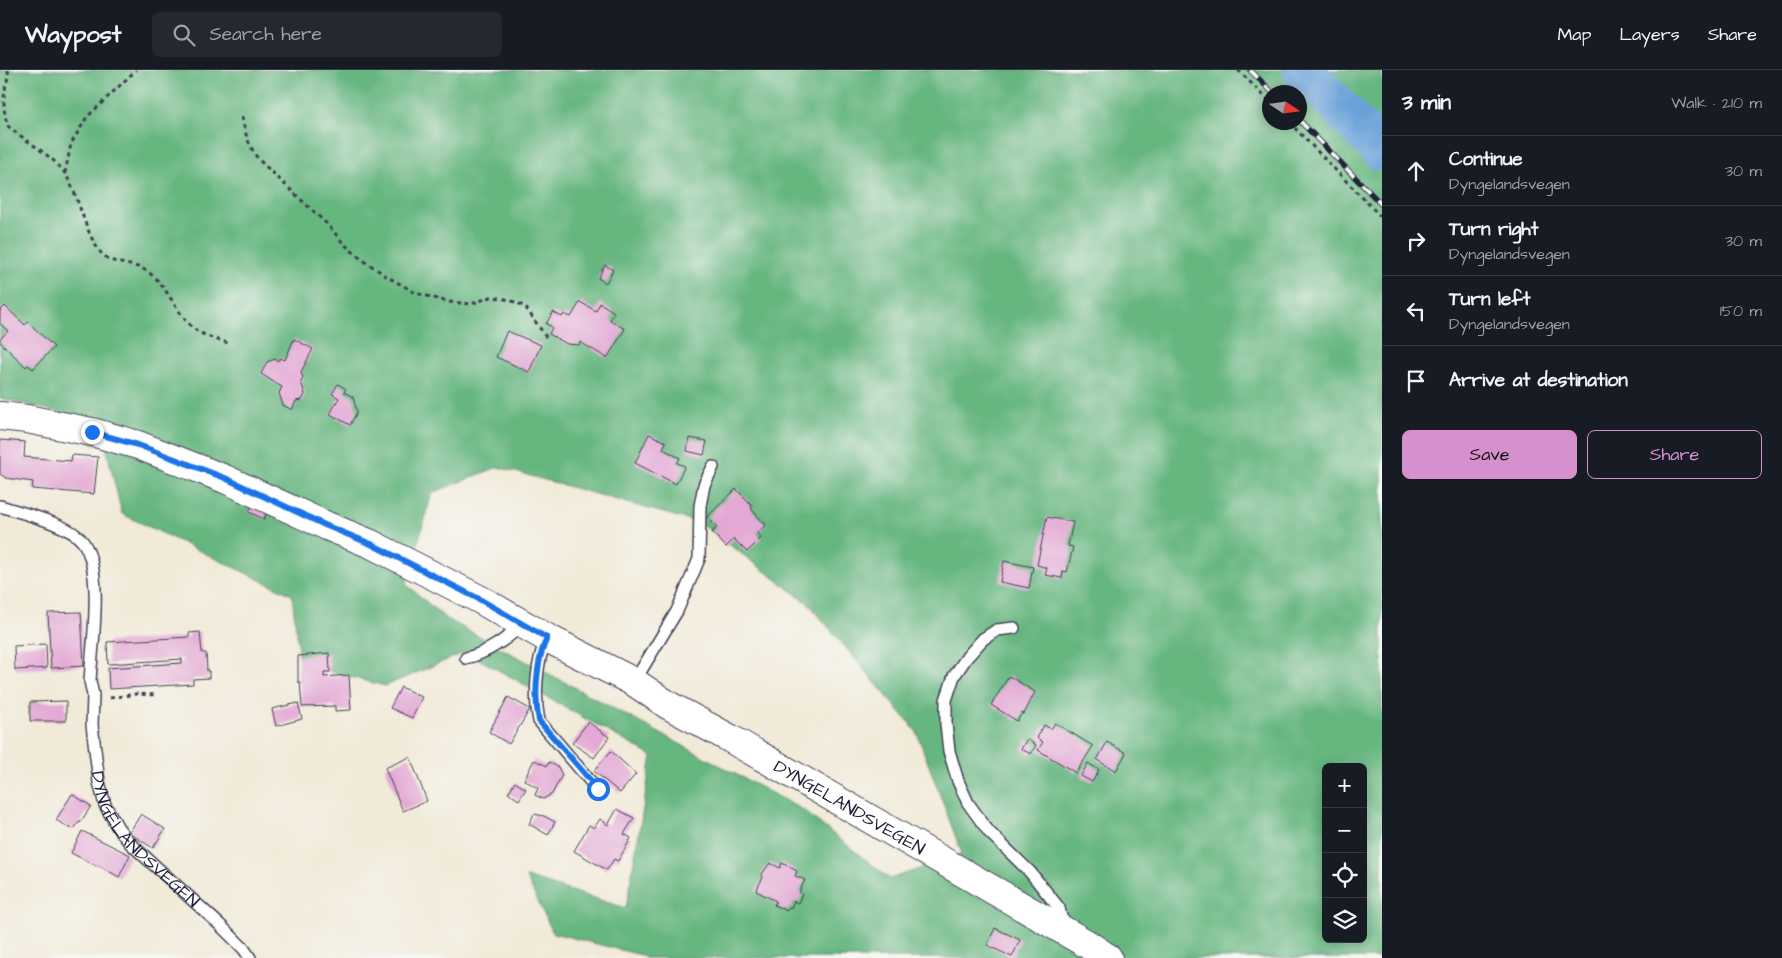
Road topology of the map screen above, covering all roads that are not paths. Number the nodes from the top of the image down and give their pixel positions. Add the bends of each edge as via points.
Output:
1 (0, 416) edge
2 (713, 467) dead end
3 (0, 506) edge
4 (522, 625) junction
5 (1014, 628) dead end
6 (547, 638) junction
7 (466, 658) dead end
8 (634, 682) junction
9 (598, 789) dead end
10 (1064, 933) junction
11 (250, 958) edge
12 (1108, 958) edge

1 - 4 street, DYNGELANDSVEGEN via 92,432 138,445 225,478 371,544 481,600
2 - 8 lane via 704,485 700,506 699,559 677,611
3 - 11 lane, DYNGELANDSVEGEN via 51,522 83,542 92,562 96,588 90,681 92,725 99,782 106,805 131,844 220,925
4 - 6 street, DYNGELANDSVEGEN
4 - 7 lane via 495,646
5 - 10 lane via 997,630 983,639 954,676 946,700 949,751 968,803 989,832 1030,872 1058,908
6 - 8 street, DYNGELANDSVEGEN
6 - 9 lane via 538,669 536,709 539,721
8 - 10 street, DYNGELANDSVEGEN via 668,705
10 - 12 street, DYNGELANDSVEGEN

